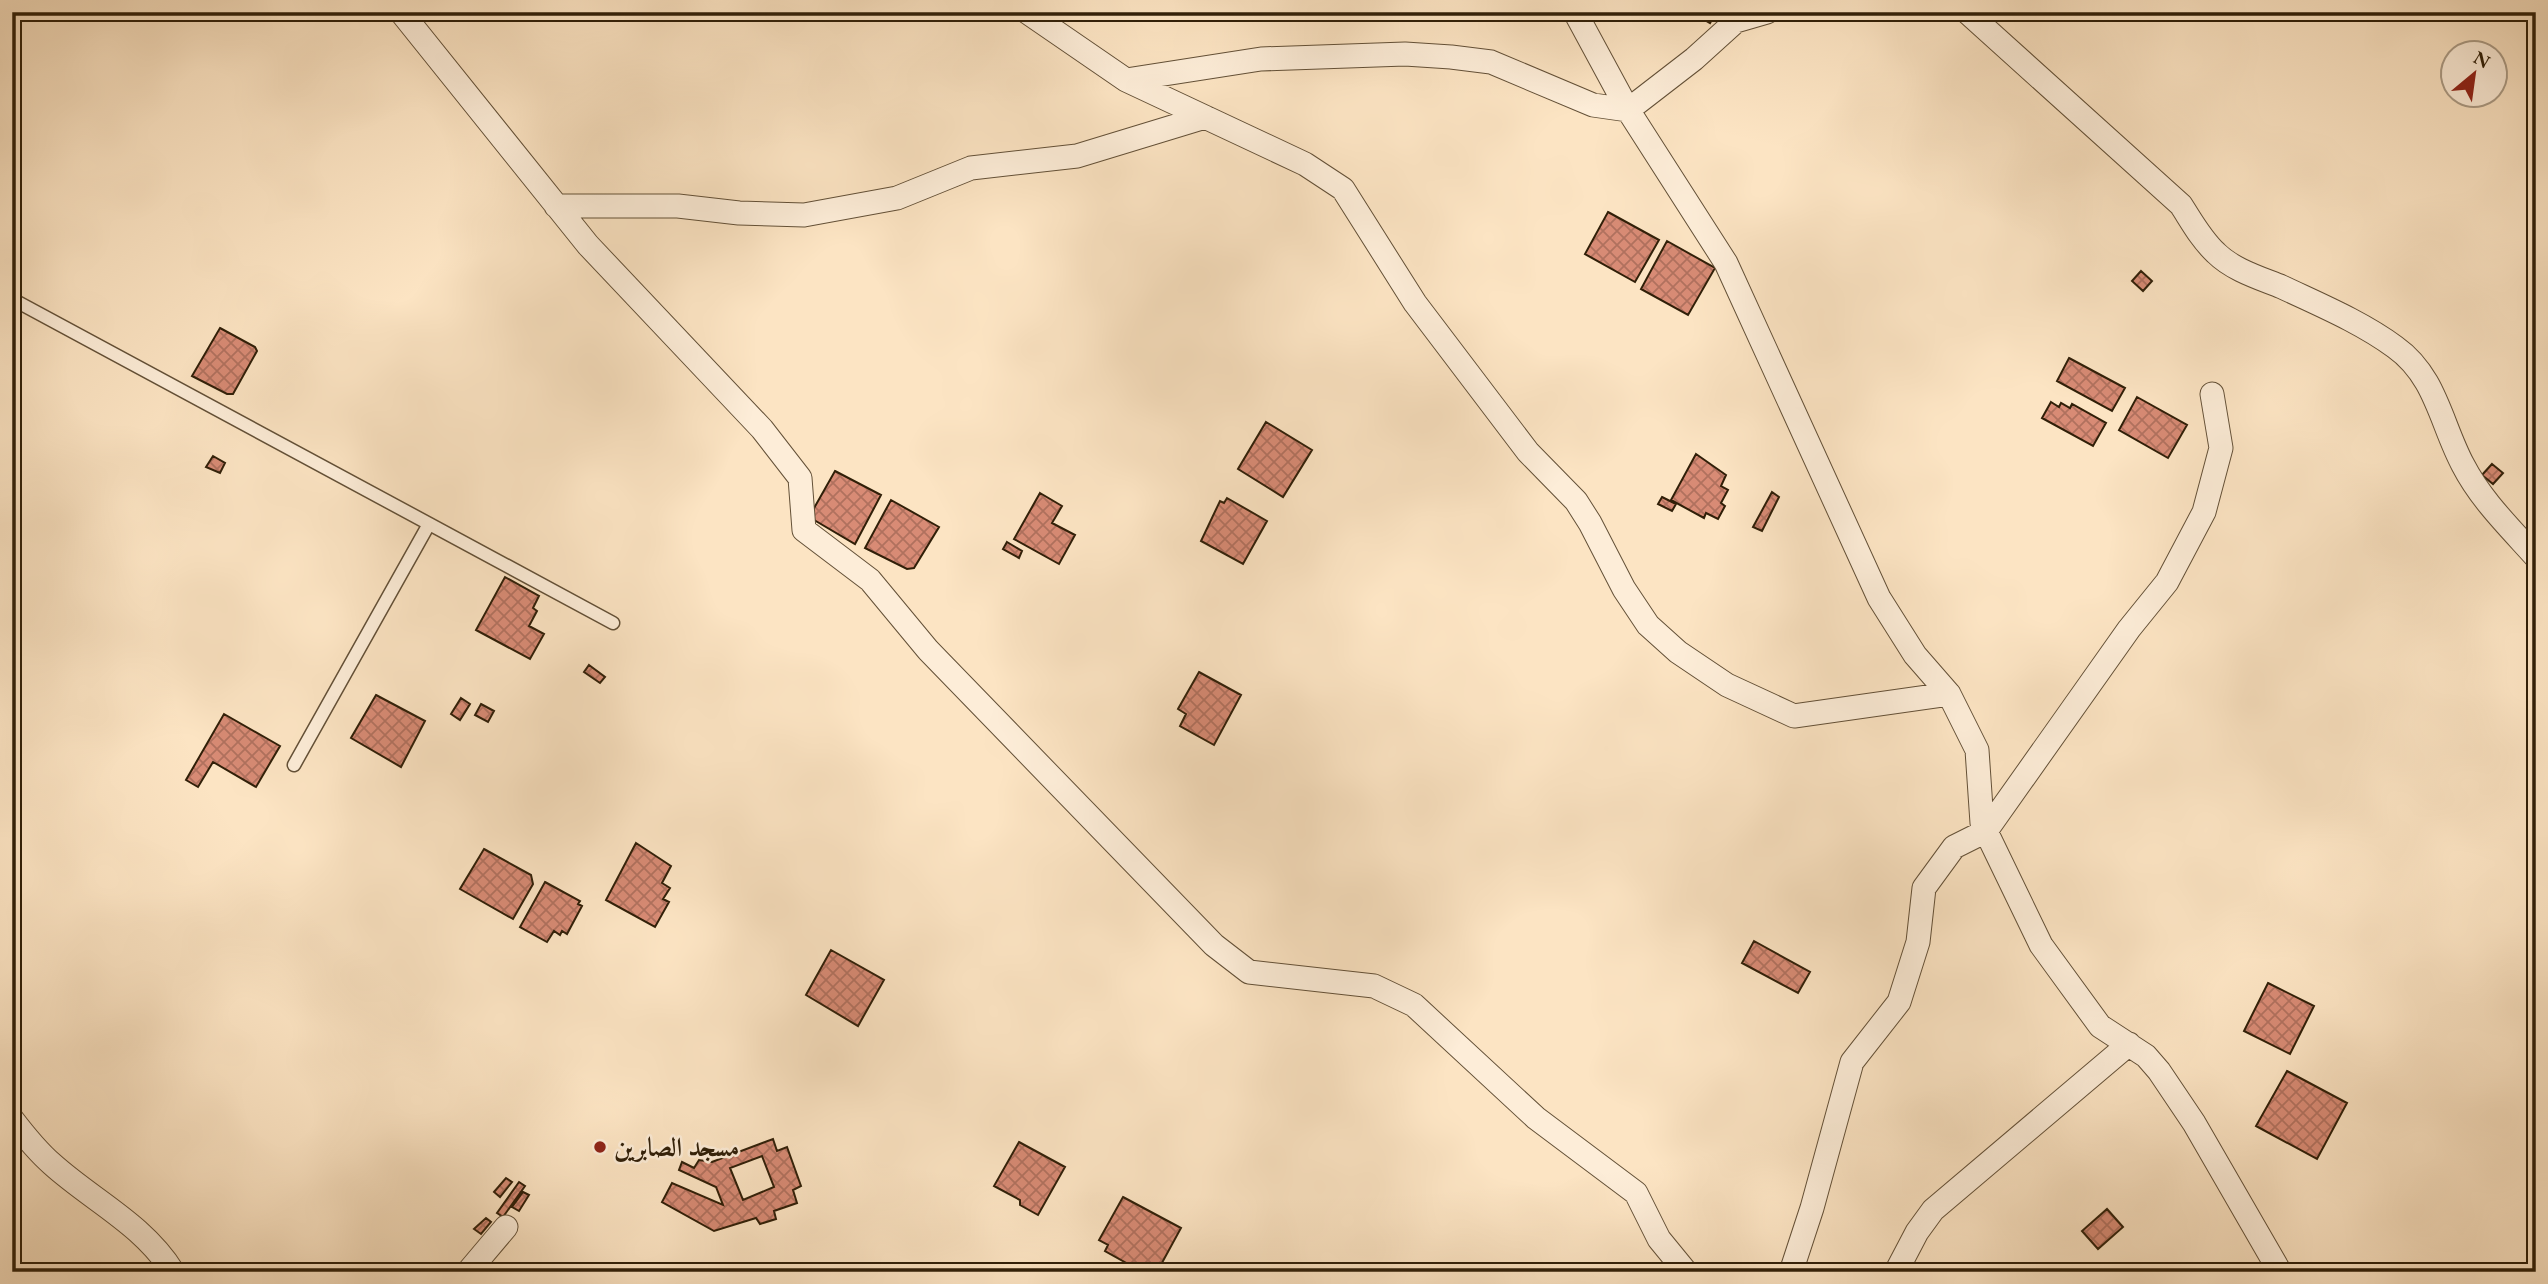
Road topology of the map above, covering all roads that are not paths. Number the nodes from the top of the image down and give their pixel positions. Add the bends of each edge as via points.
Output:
1 (401, 12) edge
2 (1027, 12) edge
3 (1575, 12) edge
4 (1767, 12) edge
5 (1967, 12) edge
6 (1126, 80) junction
7 (1628, 110) junction
8 (1205, 117) junction
9 (556, 206) junction
10 (12, 299) edge
11 (2211, 394) dead end
12 (429, 524) junction
13 (2536, 557) edge
14 (613, 623) dead end
15 (1949, 694) junction
16 (294, 765) dead end
17 (1986, 831) junction
18 (2129, 1044) junction
19 (12, 1119) edge
20 (506, 1227) dead end
21 (173, 1272) edge
22 (468, 1272) edge
23 (1686, 1272) edge
24 (1791, 1272) edge
25 (1896, 1272) edge
26 (2280, 1272) edge

1 - 9 street
2 - 6 street
3 - 7 street
4 - 7 street via 1736,21
5 - 13 street via 2181,205 2217,254 2364,327 2419,368 2462,464 2485,501
6 - 7 street via 1261,59 1405,54 1491,62 1593,105
6 - 8 street
7 - 15 street via 1726,263 1879,598 1915,655
8 - 9 street via 1077,156 971,168 897,198 804,215 678,206
8 - 15 street via 1323,174 1343,189 1415,303 1512,432 1576,501 1648,625 1678,652 1727,685 1794,716
9 - 23 street via 762,429 800,478 804,530 870,580 937,660 1214,945 1249,972 1374,986 1414,1005 1536,1118 1636,1192 1659,1239
10 - 12 lane
11 - 17 street via 2221,448 2204,513 2167,582
12 - 14 lane
12 - 16 lane
15 - 17 street via 1977,750
17 - 18 street via 2041,944 2100,1026
17 - 24 street via 1954,848 1924,888 1918,942 1899,1002 1852,1062
18 - 25 street via 1933,1210
18 - 26 street via 2146,1056 2166,1081
19 - 21 street via 54,1166 124,1217 161,1252
20 - 22 street

